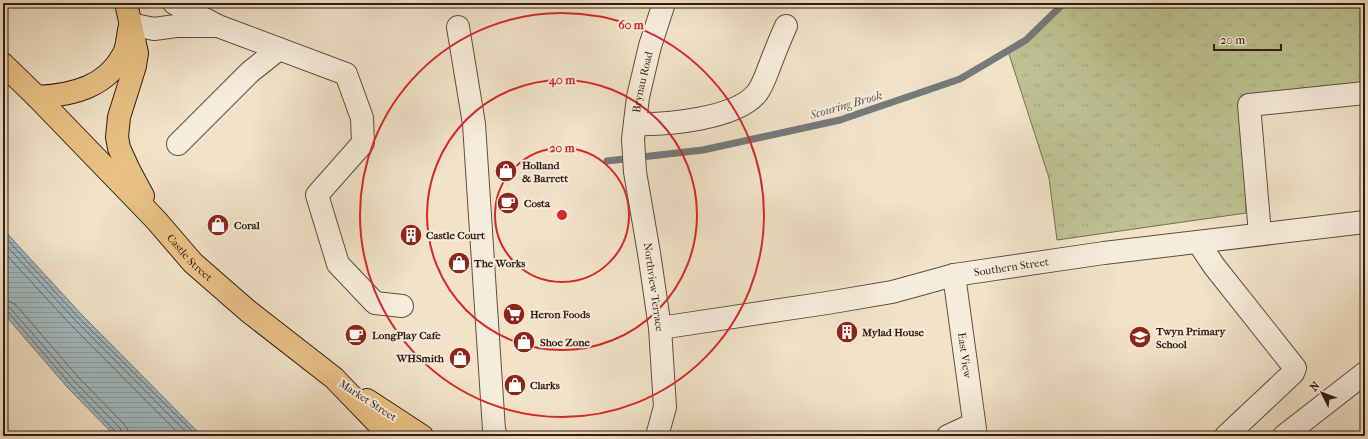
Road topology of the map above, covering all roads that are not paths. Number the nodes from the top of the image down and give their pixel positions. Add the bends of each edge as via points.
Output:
1 (126, 3) edge
2 (174, 3) edge
3 (664, 3) edge
4 (130, 24) junction
5 (218, 26) junction
6 (786, 26) dead end
7 (458, 27) dead end
8 (279, 49) junction
9 (3, 64) edge
10 (1365, 94) edge
11 (37, 97) junction
12 (634, 132) junction
13 (178, 144) dead end
14 (156, 220) junction
15 (1365, 222) edge
16 (1260, 234) junction
17 (1198, 242) junction
18 (954, 275) junction
19 (402, 306) dead end
20 (660, 328) junction
21 (1365, 373) edge
22 (334, 378) junction
23 (975, 430) edge
24 (390, 436) edge
25 (422, 436) edge
26 (496, 436) edge
27 (657, 436) edge
28 (948, 436) edge
29 (1226, 436) edge
30 (1284, 436) edge

1 - 4 main road
2 - 5 street
3 - 12 street, Brynau Road via 638,96
4 - 5 street via 154,29
4 - 11 main road via 125,49 118,64 107,74 83,90
4 - 14 main road via 137,53 119,117 117,137 129,170
5 - 8 street
6 - 12 street via 761,87 753,97 724,112 674,123 656,124
7 - 26 street via 474,124
8 - 13 street via 250,72
8 - 19 street via 346,74 362,118 363,143 316,195 338,264 375,303
9 - 11 main road, Castle Street
10 - 16 street via 1249,105
11 - 14 main road, Castle Street
12 - 20 street, Northview Terrace via 635,172
14 - 22 main road, Castle Street via 193,262 226,292
15 - 16 street, Southern Street
16 - 17 street, Southern Street
17 - 18 street, Southern Street
17 - 29 street via 1295,368 1293,373
18 - 20 street, Southern Street via 885,293
18 - 23 street, East View
20 - 27 street, Northview Terrace via 665,407
21 - 30 street
22 - 24 main road, Castle Street
22 - 25 main road, Market Street
23 - 28 street

